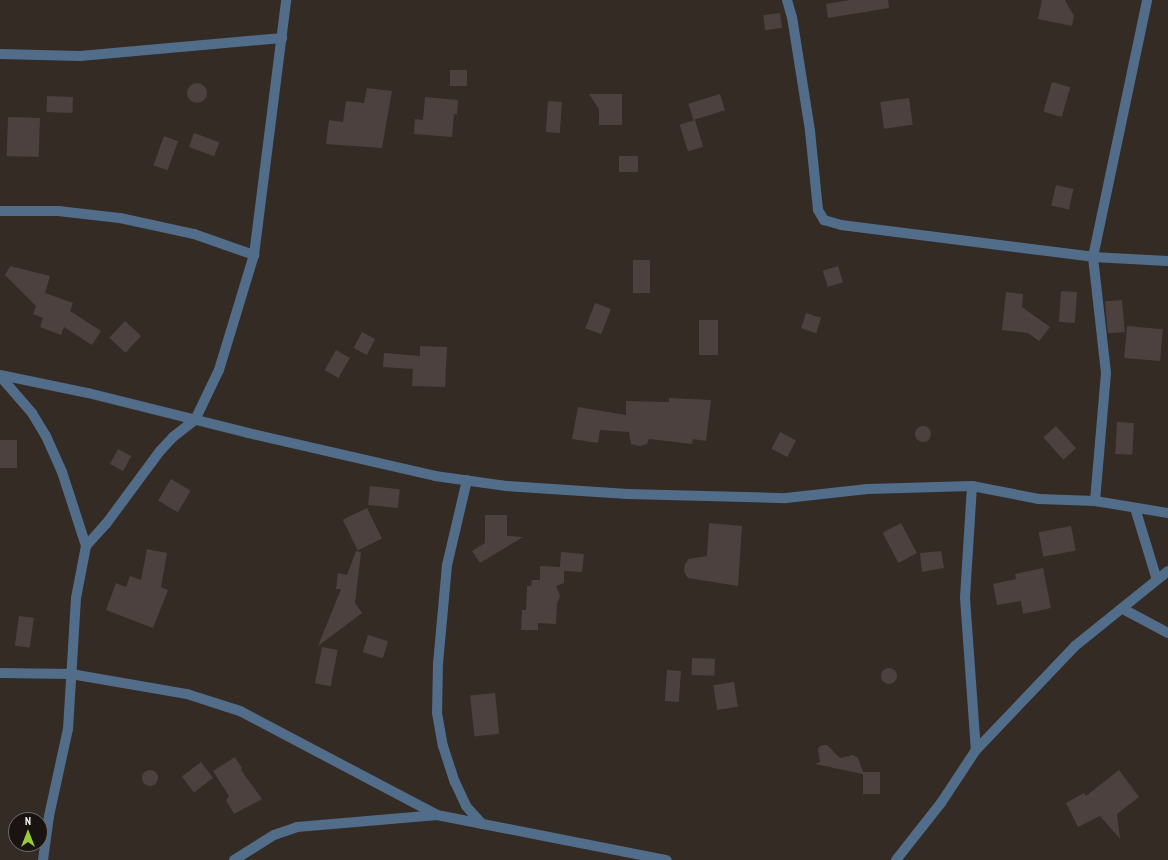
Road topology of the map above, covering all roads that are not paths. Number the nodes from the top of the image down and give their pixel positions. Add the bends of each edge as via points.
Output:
1 (286, 0) edge
2 (787, 0) edge
3 (1147, 0) edge
4 (282, 38) junction
5 (0, 54) edge
6 (0, 211) edge
7 (254, 255) junction
8 (1093, 257) junction
9 (1168, 261) edge
10 (0, 375) edge
11 (195, 420) junction
12 (467, 480) junction
13 (972, 486) junction
14 (1095, 501) junction
15 (1135, 508) junction
16 (1168, 513) edge
17 (86, 546) junction
18 (1168, 571) edge
19 (1157, 580) junction
20 (1123, 609) junction
21 (1168, 633) edge
22 (0, 673) edge
23 (71, 674) junction
24 (976, 750) junction
25 (437, 815) junction
26 (482, 824) junction
27 (43, 860) edge
28 (234, 860) edge
29 (667, 860) edge
30 (896, 860) edge

1 - 4 street
2 - 8 street via 810,131 818,210 824,220 841,225
3 - 8 street
4 - 5 street via 80,56
4 - 7 street
6 - 7 street via 58,211 120,218 194,234
7 - 11 street via 219,370
8 - 9 street
8 - 14 street via 1106,373
10 - 11 street via 88,393
10 - 17 street via 32,413 46,436 62,472
11 - 12 street via 435,476
11 - 17 street via 172,437 106,524
12 - 13 street via 506,486 628,494 786,498 868,489
12 - 26 street via 447,565 438,662 437,713 443,746 455,782 466,806
13 - 14 street via 1039,499
13 - 24 street via 965,598
14 - 15 street
15 - 16 street
15 - 19 street
17 - 23 street via 76,598
18 - 19 street
19 - 20 street
20 - 21 street
20 - 24 street via 1075,646
22 - 23 street
23 - 25 street via 187,694 240,711
23 - 27 street via 68,729 48,816
24 - 30 street via 941,804
25 - 26 street
25 - 28 street via 297,827 274,835
26 - 29 street

